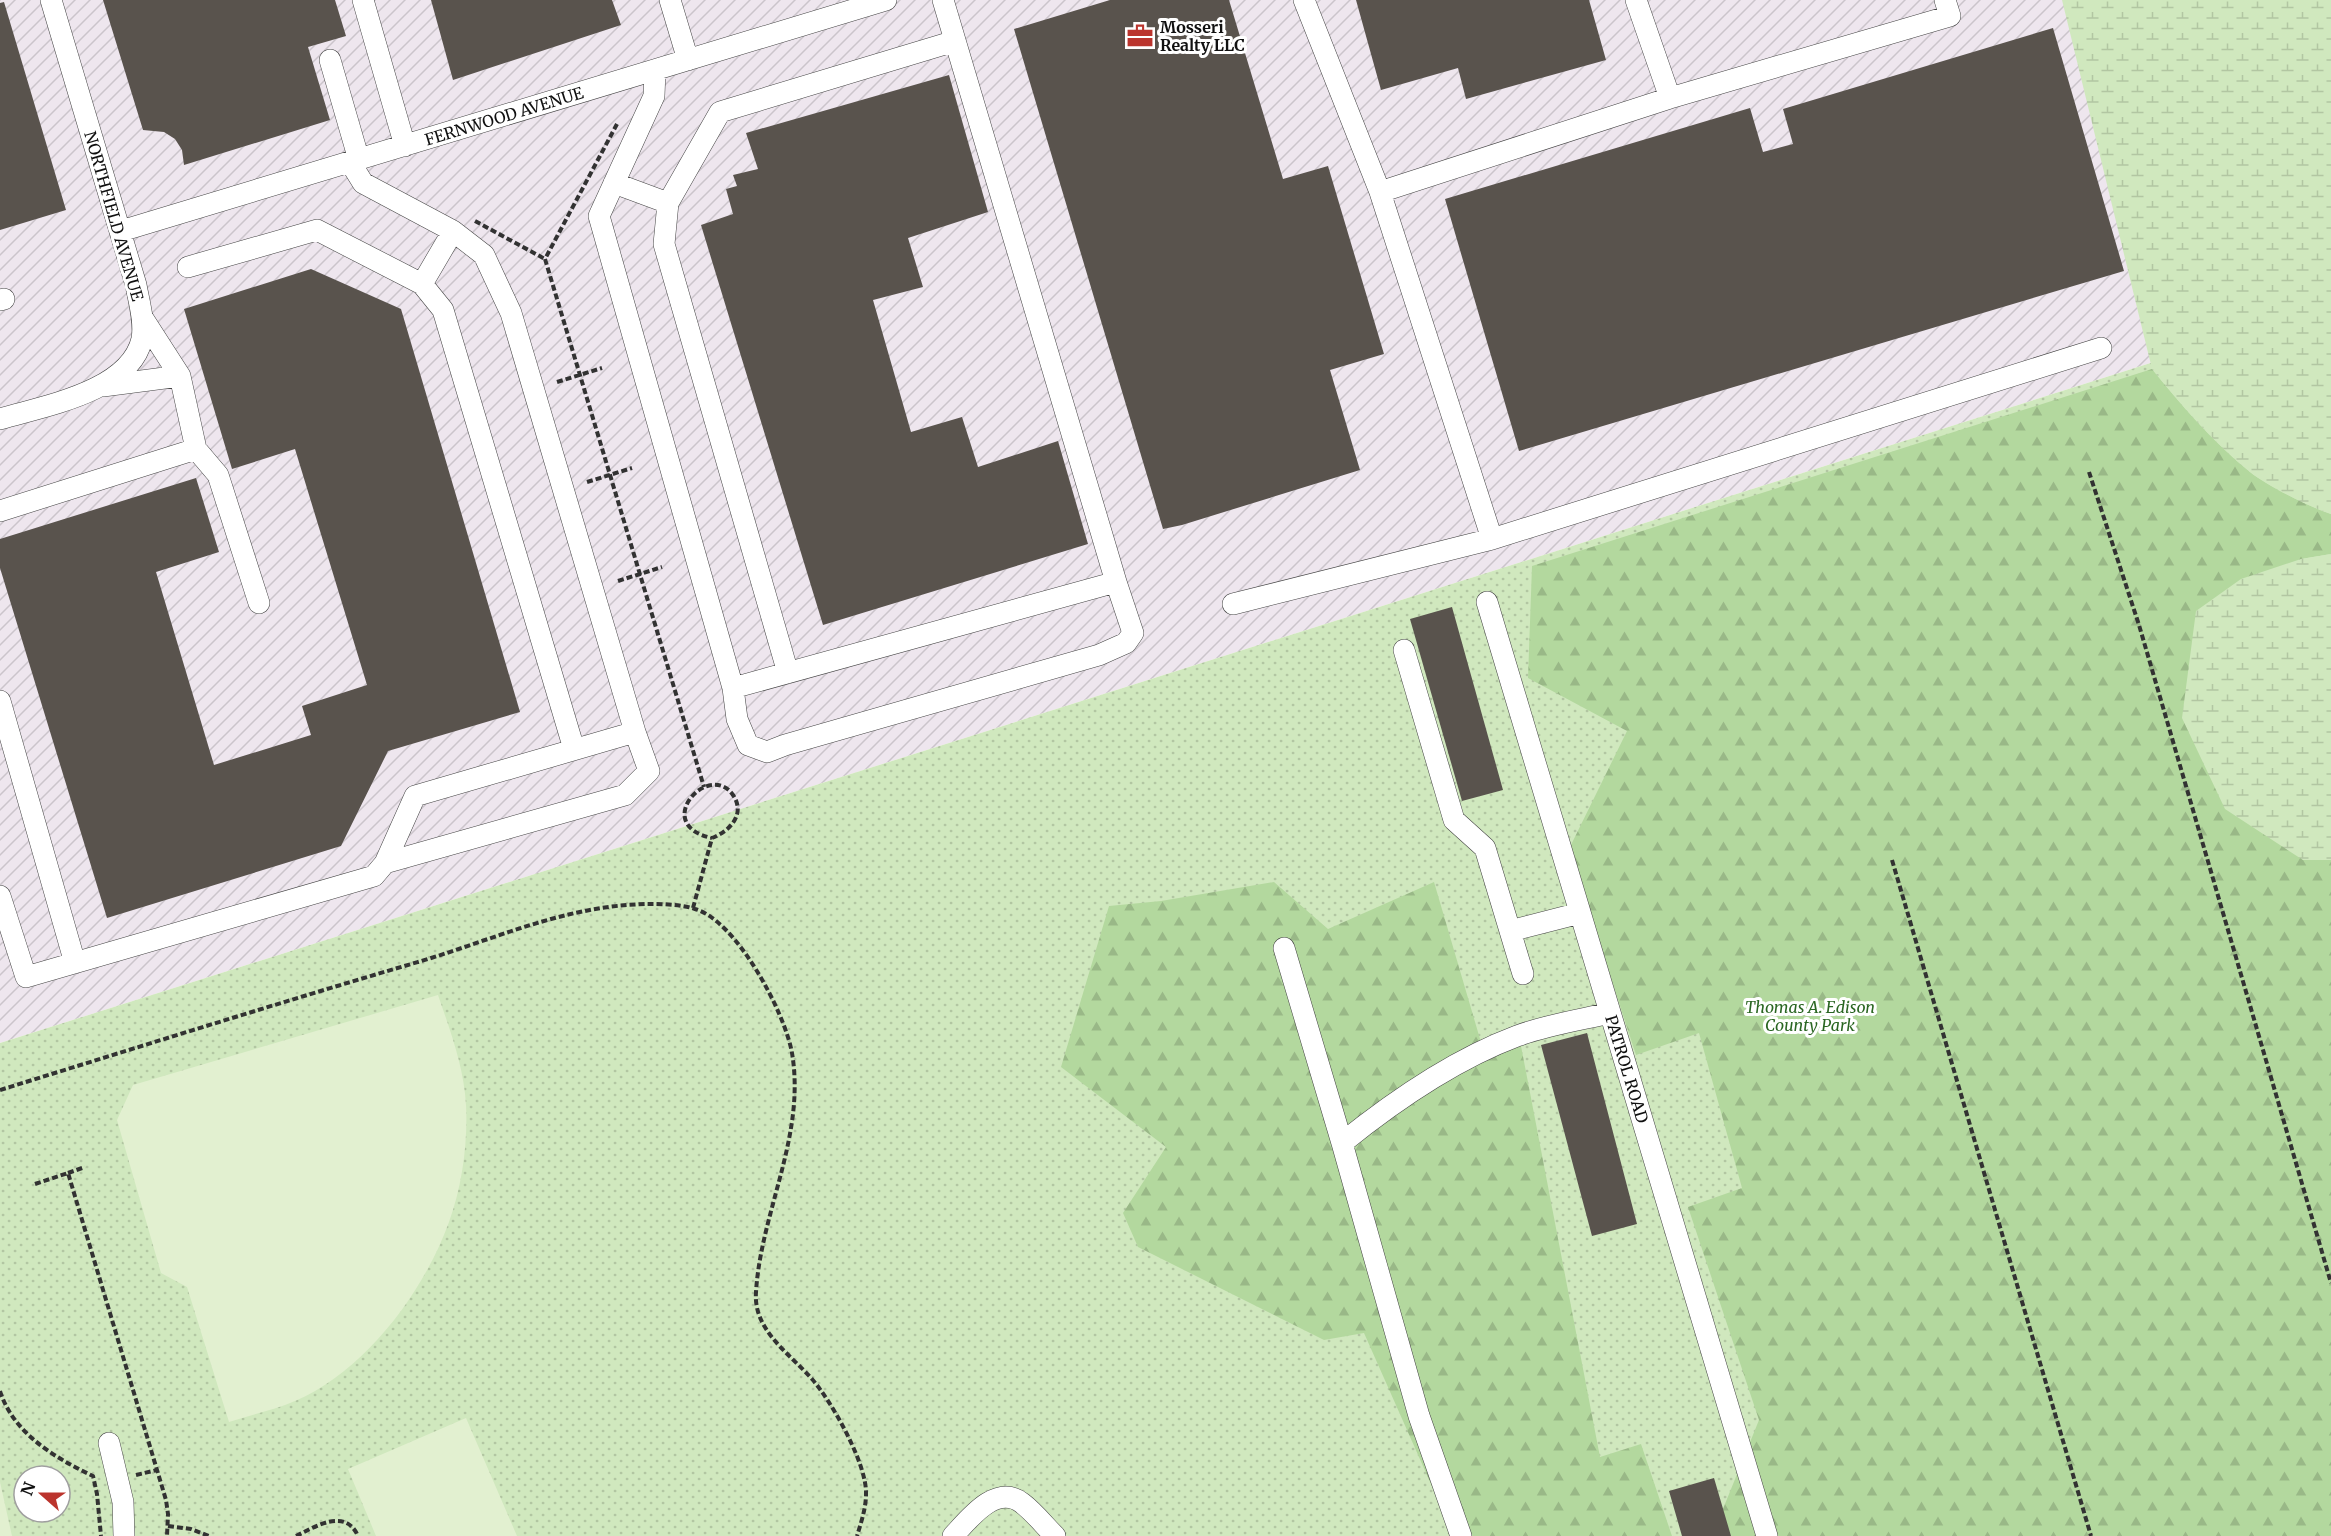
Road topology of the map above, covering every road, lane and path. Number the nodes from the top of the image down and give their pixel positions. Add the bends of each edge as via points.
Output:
1 (51, 0) edge
2 (363, 0) edge
3 (670, 0) edge
4 (886, 0) edge
5 (943, 0) edge
6 (1304, 0) edge
7 (1636, 0) edge
8 (1945, 0) edge
9 (955, 41) junction
10 (330, 60) dead end
11 (688, 60) junction
12 (655, 70) junction
13 (1670, 98) junction
14 (620, 119) dead end
15 (405, 146) junction
16 (355, 161) junction
17 (614, 183) junction
18 (1380, 192) junction
19 (668, 203) junction
20 (121, 231) junction
21 (453, 231) junction
22 (189, 267) dead end
23 (422, 284) junction
24 (142, 316) junction
25 (2101, 348) dead end
26 (602, 369) dead end
27 (580, 375) junction
28 (180, 376) junction
29 (557, 382) dead end
30 (100, 387) junction
31 (0, 419) edge
32 (196, 449) junction
33 (632, 468) dead end
34 (2089, 472) dead end
35 (610, 475) junction
36 (587, 482) dead end
37 (0, 511) edge
38 (1492, 539) junction
39 (662, 567) dead end
40 (640, 574) junction
41 (618, 581) dead end
42 (1116, 582) junction
43 (1487, 602) dead end
44 (259, 603) dead end
45 (1233, 604) dead end
46 (1404, 650) dead end
47 (788, 673) junction
48 (733, 688) junction
49 (0, 701) edge
50 (635, 732) junction
51 (574, 749) junction
52 (704, 787) junction
53 (712, 838) junction
54 (1892, 860) dead end
55 (385, 863) junction
56 (0, 896) edge
57 (693, 908) junction
58 (1580, 913) junction
59 (1510, 931) junction
60 (1284, 948) dead end
61 (75, 963) junction
62 (1523, 974) dead end
63 (1610, 1013) junction
64 (0, 1090) edge
65 (1342, 1143) junction
66 (85, 1167) dead end
67 (68, 1173) junction
68 (35, 1184) dead end
69 (2331, 1283) edge
70 (0, 1391) edge
71 (109, 1443) dead end
72 (157, 1470) junction
73 (135, 1475) dead end
74 (168, 1526) junction
75 (101, 1536) edge
76 (124, 1536) edge
77 (167, 1536) edge
78 (208, 1536) edge
79 (296, 1536) edge
80 (358, 1536) edge
81 (857, 1536) edge
82 (953, 1536) edge
83 (1055, 1536) edge
84 (1461, 1536) edge
85 (1767, 1536) edge
86 (2091, 1536) edge

1 - 20 street, NORTHFIELD AVENUE
2 - 15 street
3 - 11 street
4 - 11 street, FERNWOOD AVENUE
5 - 9 street
6 - 18 street
7 - 13 street
8 - 13 street via 1950,16
9 - 19 street via 720,112
9 - 42 street
10 - 16 street
11 - 12 street, FERNWOOD AVENUE
12 - 15 street, FERNWOOD AVENUE
12 - 17 street via 654,96
13 - 18 street
14 - 27 path via 545,259
15 - 16 street, FERNWOOD AVENUE
16 - 20 street, FERNWOOD AVENUE
16 - 21 street via 363,183
17 - 19 street
17 - 48 street via 599,216
18 - 38 street
19 - 47 street via 664,244
20 - 24 street, NORTHFIELD AVENUE
21 - 23 street
21 - 50 street via 484,255 511,313
22 - 23 street via 317,230
23 - 51 street via 443,310
24 - 28 street
24 - 30 street, NORTHFIELD AVENUE via 142,339 136,353 120,373
25 - 38 street
26 - 27 path
27 - 29 path
27 - 35 path
28 - 30 street
28 - 32 street
30 - 31 street, NORTHFIELD AVENUE
32 - 37 street
32 - 44 street via 218,475
33 - 35 path
34 - 69 path via 2142,637
35 - 36 path
35 - 40 path
38 - 45 street
39 - 40 path
40 - 41 path
40 - 52 path
42 - 47 street
42 - 48 street via 1133,633 1126,643 1099,656 767,752 748,745 737,719
43 - 58 street, PATROL ROAD
46 - 59 street via 1454,820 1485,848
47 - 48 street
49 - 61 street
50 - 51 street
50 - 55 street via 649,771 625,795
51 - 55 street via 415,796
52 - 53 path via 688,801 686,822 693,832
52 - 53 path via 713,785 732,792 738,813 723,834
53 - 57 path
54 - 86 path
55 - 61 street via 374,876
56 - 61 street via 26,977
57 - 64 path via 634,905 554,917 462,949
57 - 81 path via 719,923 753,966 773,998 792,1052 795,1107 791,1138 766,1226 755,1304 759,1320 826,1397 860,1465 866,1493
58 - 59 street
58 - 63 street, PATROL ROAD
59 - 62 street
60 - 65 street
63 - 65 street via 1517,1036 1447,1069
63 - 85 street, PATROL ROAD
65 - 84 street via 1419,1416
66 - 67 path
67 - 68 path
67 - 72 path
70 - 75 path via 9,1413 33,1439 66,1463 93,1476
71 - 76 street via 123,1502
72 - 73 path
72 - 74 path via 166,1500
74 - 77 path
74 - 78 path
79 - 80 path via 333,1520 346,1523
82 - 83 street via 978,1509 998,1498 1020,1502

